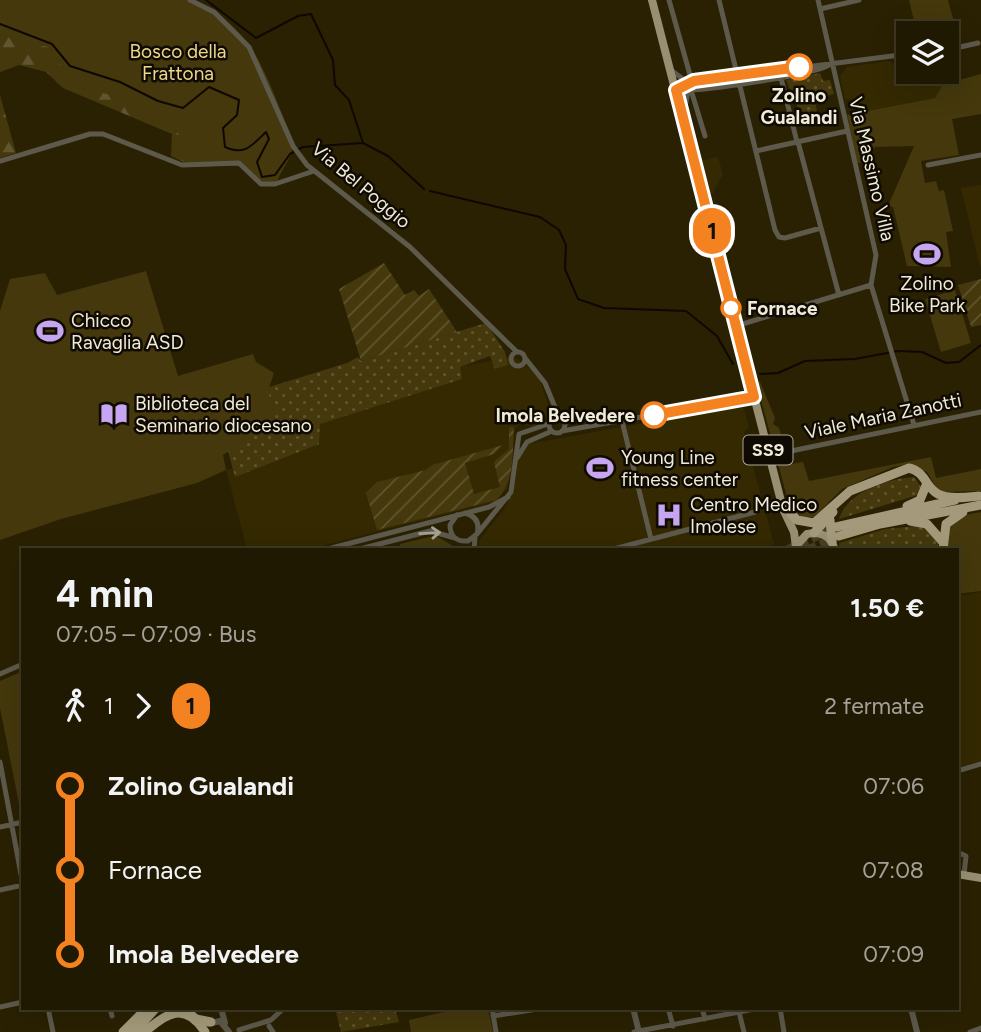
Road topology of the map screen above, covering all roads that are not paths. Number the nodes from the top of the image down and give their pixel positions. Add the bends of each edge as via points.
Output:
1 (190, 0) edge
2 (652, 0) edge
3 (669, 0) edge
4 (719, 0) edge
5 (818, 0) edge
6 (859, 0) edge
7 (820, 9) junction
8 (981, 36) edge
9 (979, 45) edge
10 (959, 48) edge
11 (896, 55) edge
12 (831, 63) junction
13 (670, 69) junction
14 (781, 78) junction
15 (739, 80) junction
16 (690, 82) junction
17 (676, 90) junction
18 (690, 90) junction
19 (683, 118) junction
20 (847, 131) junction
21 (705, 136) dead end
22 (797, 142) junction
23 (756, 151) junction
24 (981, 155) edge
25 (0, 160) edge
26 (928, 165) dead end
27 (314, 171) junction
28 (821, 228) junction
29 (872, 285) junction
30 (839, 295) junction
31 (736, 326) junction
32 (510, 349) junction
33 (517, 352) junction
34 (511, 358) junction
35 (525, 358) junction
36 (520, 366) junction
37 (532, 366) junction
38 (754, 397) junction
39 (981, 412) edge
40 (556, 417) junction
41 (622, 421) junction
42 (565, 423) junction
43 (548, 424) junction
44 (914, 425) junction
45 (562, 430) junction
46 (576, 430) junction
47 (552, 431) junction
48 (518, 436) junction
49 (527, 442) junction
50 (791, 451) dead end
51 (516, 460) junction
52 (927, 482) junction
53 (508, 497) junction
54 (839, 501) junction
55 (981, 501) edge
56 (782, 503) junction
57 (755, 512) dead end
58 (462, 514) junction
59 (831, 515) junction
60 (786, 516) junction
61 (879, 520) junction
62 (813, 533) junction
63 (476, 535) junction
64 (651, 539) junction
65 (835, 539) edge
66 (457, 540) junction
67 (942, 545) edge
68 (332, 548) edge
69 (364, 548) edge
70 (463, 548) edge
71 (474, 548) edge
72 (617, 548) edge
73 (796, 548) edge
74 (21, 665) edge
75 (0, 674) edge
76 (0, 762) edge
77 (981, 764) edge
78 (959, 770) edge
79 (21, 822) edge
80 (12, 824) junction
81 (0, 827) edge
82 (959, 853) edge
83 (21, 874) edge
84 (960, 874) edge
85 (981, 878) edge
86 (21, 885) edge
87 (0, 890) edge
88 (21, 1002) edge
89 (0, 1007) edge
90 (48, 1010) edge
91 (110, 1010) edge
92 (145, 1010) edge
93 (154, 1010) edge
94 (185, 1010) edge
95 (218, 1010) edge
96 (220, 1010) edge
97 (273, 1010) edge
98 (282, 1010) edge
99 (492, 1010) edge
100 (531, 1010) edge
101 (633, 1010) edge
102 (669, 1010) edge
103 (703, 1010) edge
104 (738, 1010) edge
105 (780, 1010) edge
106 (912, 1010) edge
107 (112, 1016) dead end
108 (493, 1016) junction
109 (275, 1017) junction
110 (705, 1019) junction
111 (214, 1021) junction
112 (269, 1026) dead end
113 (673, 1026) junction
114 (227, 1028) edge
115 (981, 1028) edge
116 (239, 1030) dead end
117 (53, 1032) edge
118 (123, 1032) edge
119 (134, 1032) edge
120 (145, 1032) edge
121 (205, 1032) edge
122 (274, 1032) edge
123 (496, 1032) edge
124 (637, 1032) edge
125 (744, 1032) edge
126 (784, 1032) edge
127 (917, 1032) edge
128 (970, 1032) edge

1 - 27 street, Via Bel Poggio via 214,12 249,47 293,146
2 - 13 main road, SS9
3 - 16 street
4 - 15 street
5 - 7 street, Via Massimo Villa
6 - 7 street
7 - 12 street, Via Massimo Villa
8 - 9 street
9 - 10 street
11 - 12 street
12 - 14 street via 821,70
12 - 15 street
12 - 20 street, Via Massimo Villa
13 - 16 street
13 - 17 main road, SS9
14 - 15 street
14 - 22 street
15 - 16 street
15 - 18 street
15 - 23 street
16 - 17 street
17 - 18 street
17 - 19 main road, SS9
18 - 19 street via 684,98
18 - 21 street
19 - 31 main road, SS9
20 - 22 street
20 - 29 street, Via Massimo Villa via 876,255
22 - 23 street
22 - 28 street
23 - 28 street via 779,237
24 - 26 street
25 - 27 street via 103,134 182,165 239,163 256,181 268,185
27 - 32 street, Via Bel Poggio via 410,247
28 - 30 street
29 - 30 street
29 - 44 street, Via Massimo Villa
30 - 31 street
31 - 38 main road, SS9
32 - 33 street, Via Bel Poggio
32 - 34 street
33 - 34 street
33 - 35 street, Via Bel Poggio
34 - 36 street via 513,365
35 - 36 street
35 - 37 street, Via Bel Poggio
36 - 37 street
37 - 40 street, Via Bel Poggio via 545,383
38 - 41 street
38 - 56 main road, SS9
39 - 44 street, Viale Maria Zanotti
40 - 42 street, Via Bel Poggio
40 - 43 street
41 - 46 street
41 - 64 street
42 - 45 street
42 - 46 street, Via Bel Poggio
43 - 47 street
43 - 48 street
44 - 50 street, Viale Maria Zanotti
45 - 46 street
45 - 47 street
47 - 49 street
48 - 49 street
48 - 51 street
49 - 51 street
51 - 53 street
52 - 54 highway via 921,472 904,469 868,482
52 - 55 highway via 941,496
52 - 61 highway via 916,503
53 - 58 street
53 - 63 street
54 - 56 highway via 820,519 807,524
54 - 59 highway
55 - 61 highway
55 - 67 highway via 950,519
56 - 60 main road, SS9
57 - 64 street
58 - 63 street via 476,520
58 - 66 street via 450,525
58 - 68 street
59 - 62 highway
59 - 65 highway
60 - 62 main road
60 - 73 main road, SS9
61 - 65 highway
61 - 67 highway via 920,522 934,529
62 - 65 main road
62 - 73 main road, SS9
63 - 66 street via 468,541
63 - 71 street
64 - 72 street
69 -> 66 street via 430,531
66 - 70 street
74 - 75 street
76 - 80 street
77 - 78 street
79 - 80 street
80 - 81 street
80 - 83 street
82 - 84 street via 966,856
84 - 85 main road
86 - 87 street
88 - 89 street
90 - 117 street
91 - 107 street
92 - 118 highway
93 - 119 highway
94 - 111 highway via 196,1019
95 - 111 street
96 - 114 street
97 - 109 street
98 - 109 street
99 - 108 street
100 - 108 street
101 - 124 street
102 - 113 street
103 - 110 street
104 - 110 street
104 - 125 street
105 - 126 street
106 - 127 street
108 - 123 street
109 - 116 street
110 - 113 street
111 - 114 street
111 - 121 street
112 - 122 street
113 - 124 street
115 - 128 street
120 - 121 highway via 161,1017 175,1013 187,1016

